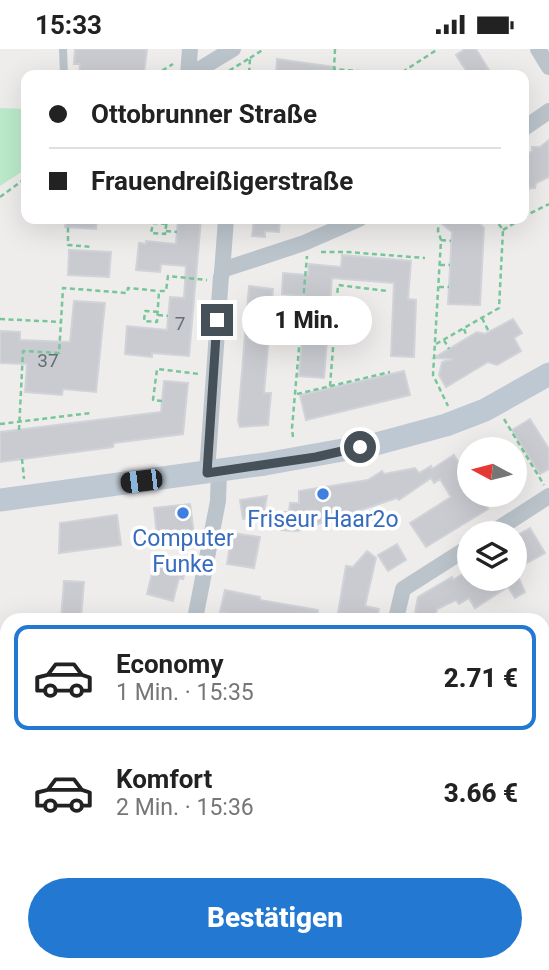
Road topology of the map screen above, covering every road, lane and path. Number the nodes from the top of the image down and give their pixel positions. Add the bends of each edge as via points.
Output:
1 (63, 49) edge
2 (190, 49) edge
3 (233, 49) edge
4 (264, 49) edge
5 (335, 49) edge
6 (438, 49) edge
7 (538, 49) edge
8 (250, 58) junction
9 (215, 60) junction
10 (549, 67) edge
11 (64, 70) edge
12 (189, 70) edge
13 (198, 70) edge
14 (223, 70) edge
15 (231, 70) edge
16 (249, 70) edge
17 (346, 70) edge
18 (407, 70) edge
19 (549, 111) edge
20 (529, 125) edge
21 (21, 182) edge
22 (0, 197) edge
23 (549, 204) edge
24 (529, 214) edge
25 (68, 224) edge
26 (152, 224) edge
27 (166, 224) edge
28 (226, 224) edge
29 (348, 224) edge
30 (439, 224) edge
31 (499, 224) edge
32 (512, 224) edge
33 (503, 230) junction
34 (166, 231) junction
35 (177, 232) dead end
36 (153, 233) junction
37 (441, 240) junction
38 (152, 241) dead end
39 (451, 241) dead end
40 (93, 247) dead end
41 (321, 252) dead end
42 (307, 253) dead end
43 (425, 258) dead end
44 (440, 265) junction
45 (450, 265) dead end
46 (221, 275) junction
47 (439, 287) junction
48 (449, 287) dead end
49 (159, 291) junction
50 (387, 291) dead end
51 (158, 313) junction
52 (169, 316) dead end
53 (482, 318) junction
54 (0, 319) edge
55 (145, 321) junction
56 (61, 322) junction
57 (145, 328) dead end
58 (464, 329) junction
59 (489, 332) dead end
60 (467, 337) dead end
61 (444, 340) junction
62 (436, 344) junction
63 (449, 349) dead end
64 (390, 372) dead end
65 (549, 374) edge
66 (213, 375) junction
67 (330, 386) junction
68 (297, 394) junction
69 (162, 401) dead end
70 (448, 406) dead end
71 (91, 414) dead end
72 (502, 416) dead end
73 (18, 422) junction
74 (0, 424) edge
75 (19, 430) dead end
76 (293, 437) dead end
77 (22, 459) dead end
78 (213, 472) junction
79 (24, 483) dead end
80 (549, 495) edge
81 (0, 499) edge
82 (510, 521) edge
83 (457, 555) edge
84 (196, 613) edge
85 (397, 613) edge

1 - 11 lane
2 - 12 street
3 - 9 street
4 - 8 path
5 - 17 path via 334,69
6 - 18 path
7 - 10 street
8 - 15 path
8 - 16 path
9 - 13 street
9 - 14 street
19 - 20 street
21 - 22 path
23 - 24 path
25 - 40 path via 68,245
26 - 36 path
27 - 34 path
28 - 46 street
29 - 46 street
30 - 37 path
31 - 33 path
32 - 33 path
33 - 53 path via 499,308
34 - 35 path
34 - 36 path
36 - 38 path
37 - 39 path
37 - 44 path
41 - 43 path
42 - 68 path
44 - 45 path
44 - 47 path
46 - 49 path via 168,276 166,291
46 - 66 street
47 - 48 path
47 - 62 path
49 - 51 path
49 - 56 path via 63,288
50 - 67 path via 338,285
51 - 52 path
51 - 55 path via 157,322
51 - 55 path via 145,311
53 - 58 path
53 - 59 path
54 - 56 path
55 - 57 path
56 - 73 path via 60,353 23,351
58 - 60 path
58 - 61 path
61 - 62 path
61 - 63 path
62 - 70 path via 433,375
64 - 67 path
65 - 78 main road via 485,410 419,433 316,457
66 - 69 path via 157,369 153,400
66 - 78 street
67 - 68 path
68 - 76 path
71 - 73 path
72 - 80 path
73 - 74 path
73 - 75 path
77 - 79 path
78 - 81 main road
78 - 84 street via 218,501
80 - 82 street
83 - 85 street via 403,589

